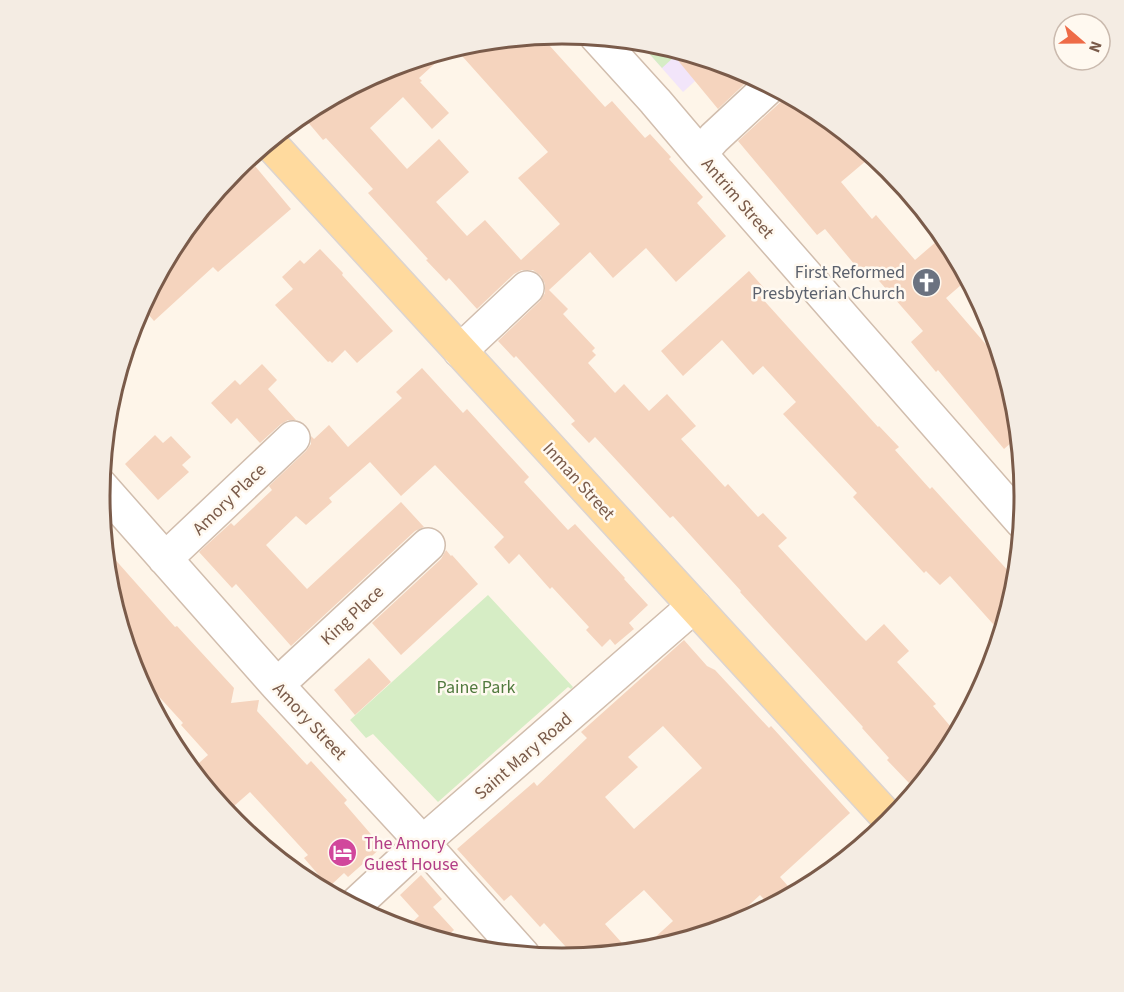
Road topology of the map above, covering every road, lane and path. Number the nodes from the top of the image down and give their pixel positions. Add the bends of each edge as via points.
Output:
1 (604, 45) edge
2 (764, 91) edge
3 (274, 148) edge
4 (700, 154) junction
5 (526, 288) dead end
6 (460, 351) junction
7 (293, 438) dead end
8 (110, 496) edge
9 (1014, 512) edge
10 (428, 545) dead end
11 (165, 559) junction
12 (694, 606) junction
13 (277, 685) junction
14 (884, 814) edge
15 (422, 843) junction
16 (360, 901) edge
17 (515, 946) edge

1 - 4 street, Antrim Street
2 - 4 street
3 - 6 main road, Inman Street
4 - 9 street, Antrim Street
5 - 6 street
6 - 12 main road, Inman Street
7 - 11 street, Amory Place
8 - 11 street, Amory Street
10 - 13 street, King Place
11 - 13 street, Amory Street
12 - 14 main road, Inman Street
12 - 15 street, Saint Mary Road
13 - 15 street, Amory Street
15 - 16 street, Saint Mary Road
15 - 17 street, Amory Street

